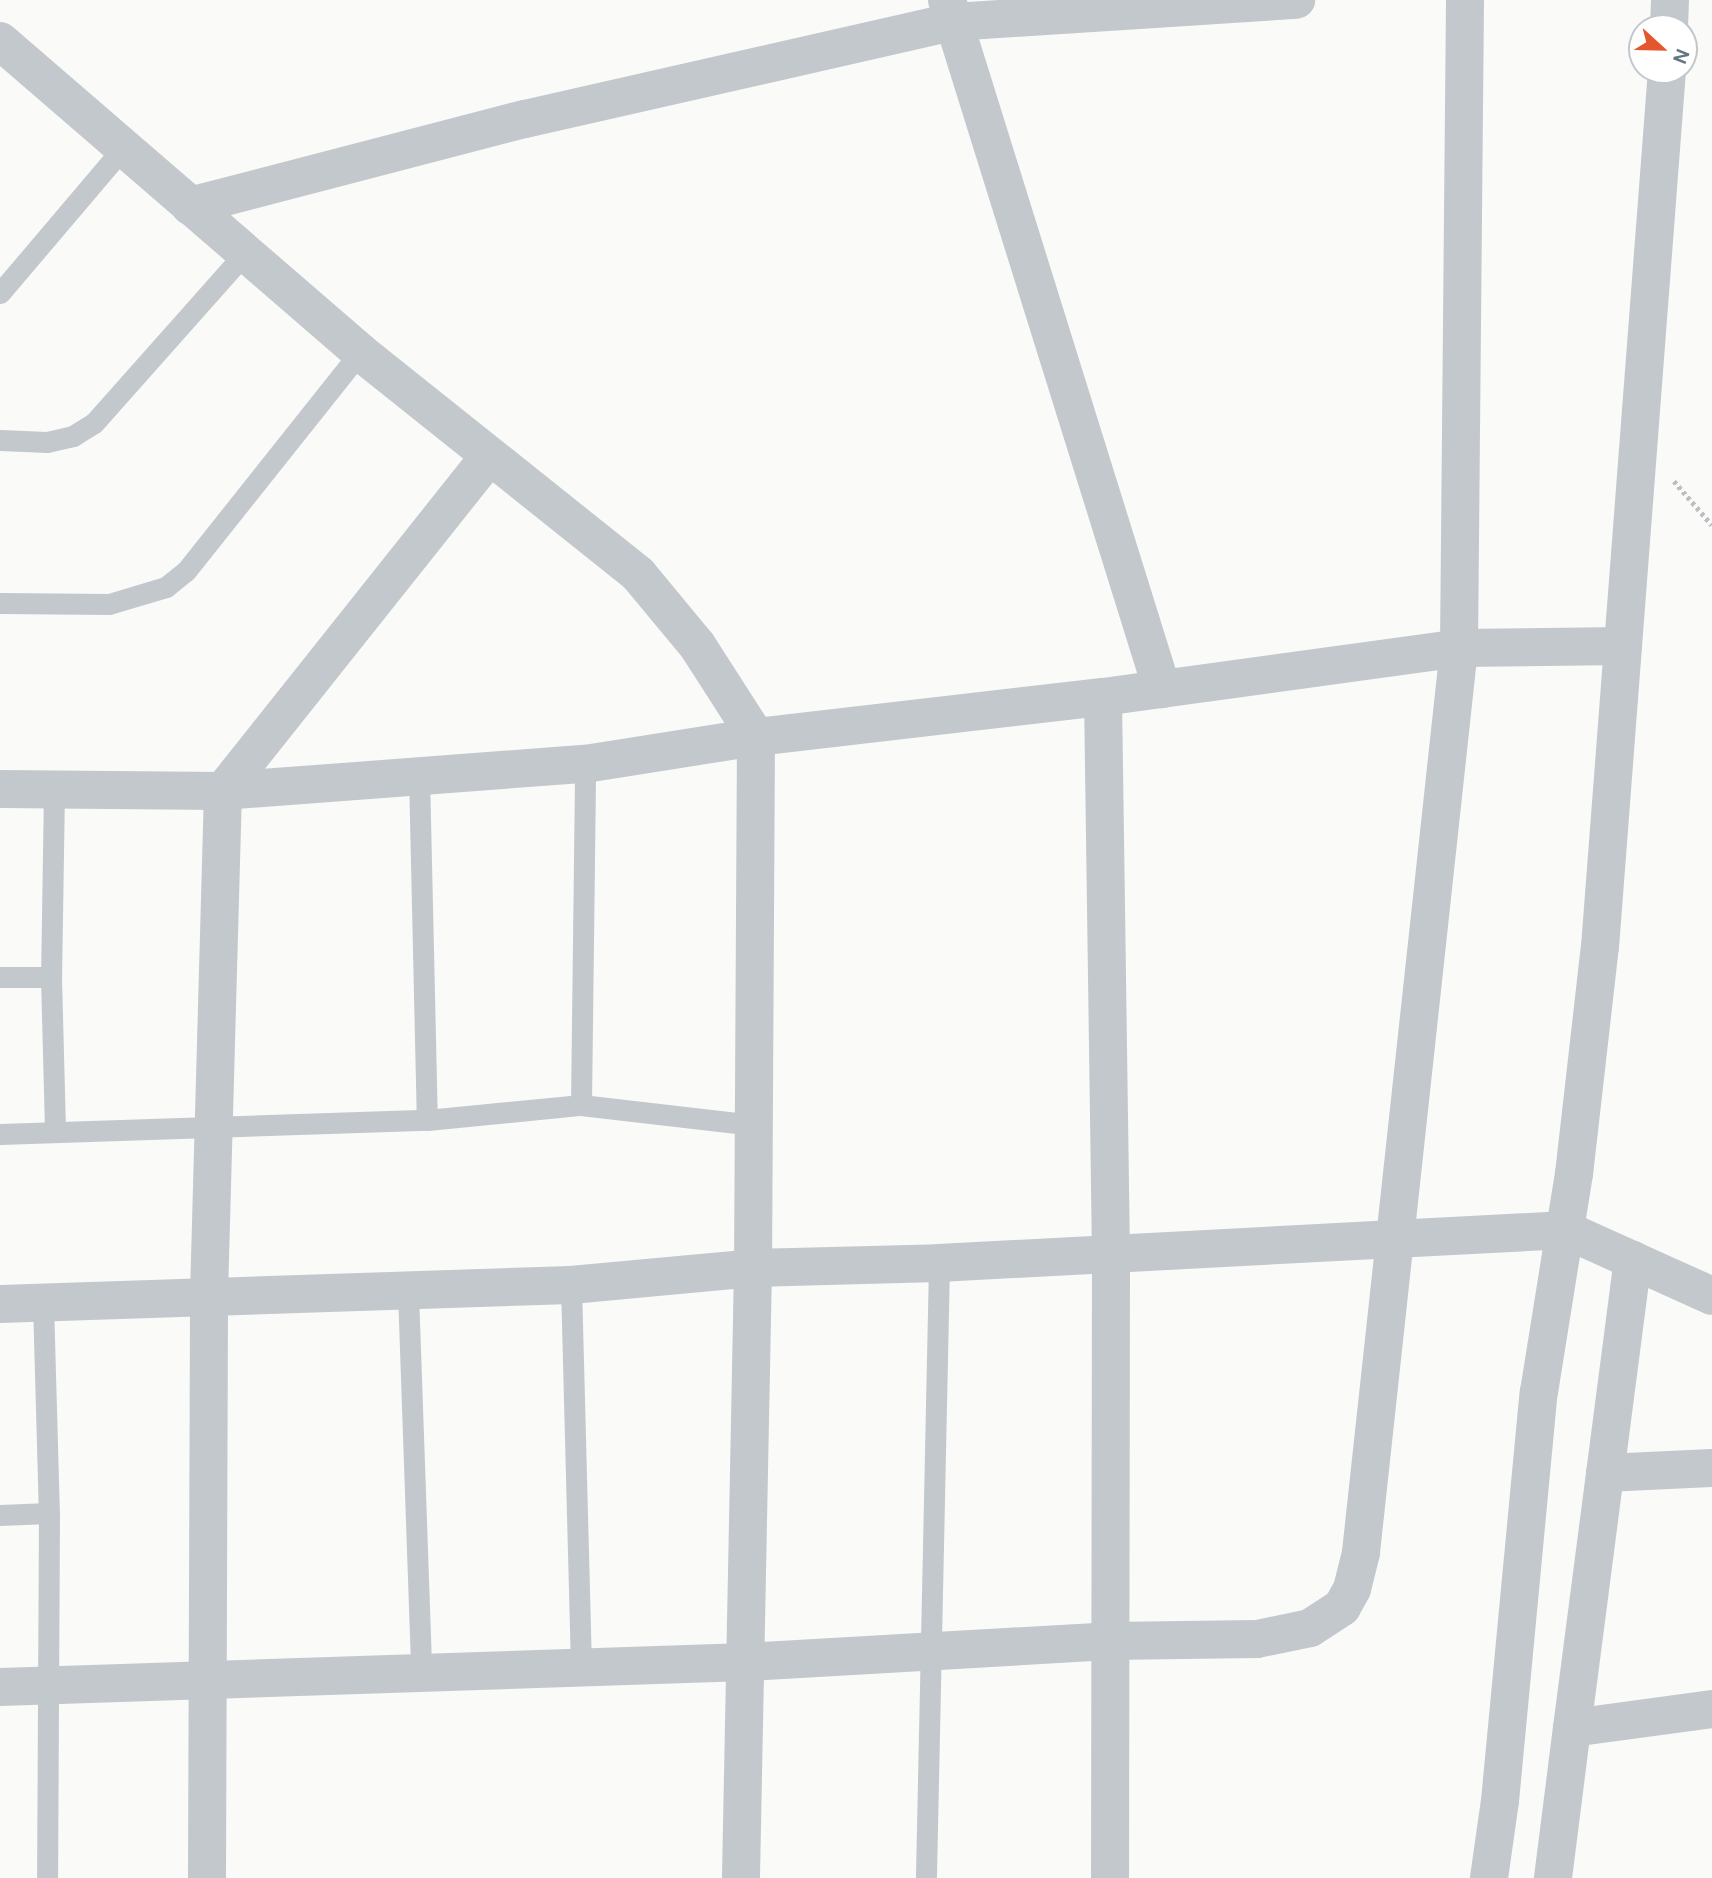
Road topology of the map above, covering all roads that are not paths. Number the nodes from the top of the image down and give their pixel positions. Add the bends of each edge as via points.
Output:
1 (1296, 0) edge
2 (1465, 0) edge
3 (950, 11) edge
4 (4, 51) edge
5 (1666, 84) edge
6 (123, 148) junction
7 (190, 206) junction
8 (245, 253) junction
9 (0, 293) edge
10 (360, 352) junction
11 (0, 440) edge
12 (488, 458) junction
13 (0, 603) edge
14 (1623, 646) junction
15 (1460, 648) junction
16 (1162, 689) junction
17 (1103, 697) junction
18 (756, 737) junction
19 (585, 764) junction
20 (419, 774) junction
21 (0, 789) edge
22 (54, 790) junction
23 (223, 791) junction
24 (0, 977) edge
25 (51, 977) junction
26 (581, 1105) junction
27 (428, 1120) junction
28 (754, 1125) junction
29 (214, 1130) junction
30 (55, 1132) junction
31 (0, 1134) edge
32 (1566, 1230) junction
33 (1396, 1237) junction
34 (1111, 1254) junction
35 (1633, 1260) junction
36 (939, 1263) junction
37 (753, 1268) junction
38 (571, 1285) junction
39 (408, 1292) junction
40 (209, 1295) junction
41 (1712, 1296) edge
42 (43, 1302) junction
43 (0, 1304) edge
44 (1712, 1468) edge
45 (1605, 1473) junction
46 (49, 1513) junction
47 (0, 1515) edge
48 (1109, 1641) junction
49 (933, 1649) junction
50 (747, 1662) junction
51 (581, 1666) junction
52 (421, 1672) junction
53 (210, 1677) junction
54 (0, 1687) edge
55 (48, 1687) junction
56 (1712, 1709) edge
57 (1572, 1728) junction
58 (926, 1875) dead end
59 (47, 1878) edge
60 (207, 1878) edge
61 (741, 1878) edge
62 (1110, 1878) edge
63 (1489, 1878) edge
64 (1553, 1878) edge

1 - 3 street
2 - 15 street
3 - 7 street
3 - 16 street
4 - 6 street
5 - 14 street via 1642,445
6 - 7 street
6 - 9 lane
7 - 8 street
8 - 10 street
8 - 11 lane via 94,423 73,436 47,442
10 - 12 street
10 - 13 lane via 186,571 166,587 109,604
12 - 18 street via 638,573 697,645
12 - 23 street
14 - 15 street
14 - 32 street via 1600,947
15 - 16 street
15 - 33 street
16 - 17 street
17 - 18 street
17 - 34 street
18 - 19 street
18 - 28 street
19 - 20 street
19 - 26 lane
20 - 23 street
20 - 27 lane
21 - 22 street
22 - 23 street
22 - 25 lane
23 - 29 street
24 - 25 lane
25 - 30 lane
26 - 27 lane
26 - 28 lane
27 - 29 lane
28 - 37 street
29 - 30 lane
29 - 40 street
30 - 31 lane
32 - 33 street
32 - 35 street
32 - 63 street via 1539,1392
33 - 34 street
33 - 48 street via 1361,1552 1352,1589 1342,1606 1310,1628 1257,1639
34 - 36 street
34 - 48 street
35 - 41 street
35 - 45 street
36 - 37 street
36 - 49 lane
37 - 38 street
37 - 50 street
38 - 39 street
38 - 51 lane
39 - 40 street
39 - 52 lane
40 - 42 street
40 - 53 street
42 - 43 street
42 - 46 lane
44 - 45 street
45 - 57 street
46 - 47 lane
46 - 55 lane
48 - 49 street
48 - 62 street
49 - 50 street
49 - 58 lane
50 - 51 street
50 - 61 street
51 - 52 street
52 - 53 street
53 - 55 street
53 - 60 street
54 - 55 street
55 - 59 lane
56 - 57 street
57 - 64 street

